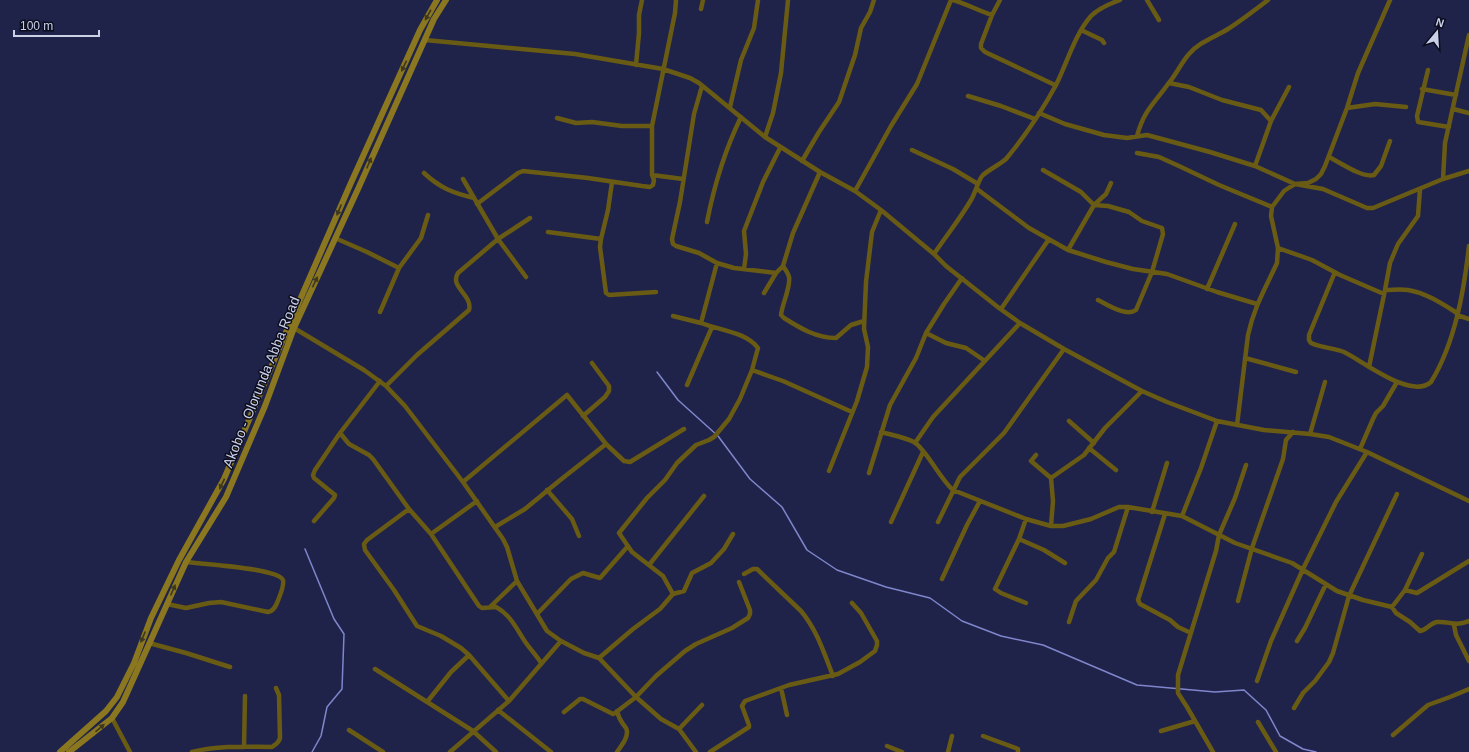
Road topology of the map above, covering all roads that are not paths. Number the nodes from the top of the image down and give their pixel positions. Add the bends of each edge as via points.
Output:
1 (437, 0) edge
2 (446, 0) edge
3 (642, 0) edge
4 (676, 0) edge
5 (703, 0) edge
6 (758, 0) edge
7 (788, 0) edge
8 (874, 0) edge
9 (952, 0) edge
10 (1000, 0) edge
11 (1120, 0) edge
12 (1147, 0) edge
13 (1268, 0) edge
14 (1390, 0) edge
15 (701, 9) dead end
16 (992, 15) junction
17 (1159, 20) dead end
18 (1081, 30) junction
19 (1469, 35) edge
20 (425, 40) junction
21 (1104, 43) dead end
22 (636, 65) junction
23 (663, 69) junction
24 (1428, 70) dead end
25 (1169, 83) junction
26 (1055, 85) junction
27 (702, 86) junction
28 (1289, 87) dead end
29 (1422, 89) junction
30 (968, 96) dead end
31 (1456, 96) junction
32 (730, 107) junction
33 (1406, 107) dead end
34 (1347, 108) junction
35 (1453, 109) junction
36 (1039, 113) junction
37 (1469, 113) edge
38 (741, 117) junction
39 (557, 118) dead end
40 (1035, 119) junction
41 (1271, 121) junction
42 (652, 126) junction
43 (1449, 127) junction
44 (1137, 136) junction
45 (765, 137) junction
46 (1390, 141) dead end
47 (780, 148) junction
48 (912, 150) dead end
49 (1137, 153) dead end
50 (1329, 157) junction
51 (802, 161) junction
52 (1255, 166) junction
53 (1043, 170) dead end
54 (1469, 171) edge
55 (820, 172) junction
56 (424, 174) dead end
57 (652, 175) junction
58 (463, 179) dead end
59 (683, 179) junction
60 (1443, 179) junction
61 (612, 182) junction
62 (1111, 183) dead end
63 (1295, 184) junction
64 (978, 186) junction
65 (1420, 189) junction
66 (855, 191) junction
67 (474, 198) junction
68 (477, 204) junction
69 (1094, 205) junction
70 (1272, 207) junction
71 (881, 210) junction
72 (428, 215) dead end
73 (530, 218) dead end
74 (707, 222) dead end
75 (1235, 224) dead end
76 (548, 232) dead end
77 (335, 238) junction
78 (498, 239) junction
79 (601, 239) junction
80 (1049, 239) junction
81 (1469, 246) edge
82 (1278, 248) junction
83 (1068, 250) junction
84 (934, 254) junction
85 (717, 263) junction
86 (783, 266) junction
87 (400, 268) junction
88 (744, 269) junction
89 (1152, 272) junction
90 (1335, 272) junction
91 (776, 273) junction
92 (526, 277) dead end
93 (962, 278) junction
94 (1207, 289) junction
95 (656, 292) dead end
96 (764, 292) dead end
97 (1385, 292) junction
98 (1098, 300) dead end
99 (1257, 304) junction
100 (1001, 310) junction
101 (380, 312) dead end
102 (1457, 314) junction
103 (673, 316) dead end
104 (1469, 319) edge
105 (864, 321) junction
106 (701, 322) junction
107 (1020, 323) junction
108 (712, 327) junction
109 (294, 328) junction
110 (926, 333) junction
111 (1064, 349) junction
112 (1245, 358) junction
113 (985, 361) junction
114 (592, 363) dead end
115 (1369, 367) junction
116 (752, 370) junction
117 (1296, 372) dead end
118 (380, 382) junction
119 (1325, 382) dead end
120 (1397, 382) junction
121 (687, 385) dead end
122 (386, 386) junction
123 (1142, 391) junction
124 (852, 412) junction
125 (583, 416) junction
126 (1069, 420) dead end
127 (1217, 421) junction
128 (1237, 425) junction
129 (684, 429) dead end
130 (881, 432) junction
131 (1293, 432) junction
132 (340, 433) junction
133 (1310, 434) junction
134 (915, 443) junction
135 (1094, 443) junction
136 (606, 444) junction
137 (237, 447) junction
138 (1089, 448) junction
139 (1360, 449) junction
140 (246, 451) junction
141 (923, 452) junction
142 (1367, 452) junction
143 (1036, 455) dead end
144 (1167, 463) dead end
145 (1246, 465) dead end
146 (1116, 470) dead end
147 (829, 471) dead end
148 (869, 473) dead end
149 (1051, 478) junction
150 (463, 482) junction
151 (547, 490) junction
152 (953, 490) junction
153 (1397, 494) dead end
154 (704, 496) dead end
155 (477, 501) junction
156 (980, 501) junction
157 (1469, 501) edge
158 (1128, 507) junction
159 (409, 509) junction
160 (1152, 512) junction
161 (1165, 514) junction
162 (1182, 516) junction
163 (1026, 519) junction
164 (314, 521) dead end
165 (891, 522) dead end
166 (938, 522) dead end
167 (1051, 526) junction
168 (495, 527) junction
169 (432, 534) junction
170 (733, 534) dead end
171 (1220, 535) junction
172 (579, 536) dead end
173 (1019, 539) junction
174 (628, 546) junction
175 (1252, 548) junction
176 (1422, 554) dead end
177 (1469, 561) edge
178 (186, 562) junction
179 (1065, 563) dead end
180 (649, 565) junction
181 (1303, 569) junction
182 (744, 574) dead end
183 (942, 580) dead end
184 (517, 581) junction
185 (739, 582) dead end
186 (1326, 584) junction
187 (1405, 590) junction
188 (674, 594) junction
189 (1349, 596) junction
190 (1238, 601) dead end
191 (852, 603) dead end
192 (1026, 603) dead end
193 (167, 604) junction
194 (490, 607) junction
195 (1392, 607) junction
196 (537, 614) junction
197 (1469, 621) edge
198 (1068, 622) dead end
199 (1454, 625) junction
200 (1191, 633) junction
201 (561, 641) junction
202 (1297, 641) dead end
203 (149, 643) junction
204 (469, 655) junction
205 (598, 658) junction
206 (1469, 661) edge
207 (541, 663) junction
208 (230, 667) dead end
209 (375, 669) dead end
210 (833, 676) junction
211 (1257, 681) dead end
212 (276, 688) dead end
213 (781, 688) junction
214 (1469, 689) edge
215 (245, 696) dead end
216 (636, 697) junction
217 (509, 701) junction
218 (427, 702) junction
219 (702, 705) dead end
220 (1294, 708) dead end
221 (498, 710) junction
222 (617, 711) junction
223 (564, 712) dead end
224 (787, 715) dead end
225 (112, 718) junction
226 (1195, 721) junction
227 (1258, 722) dead end
228 (679, 729) junction
229 (349, 730) dead end
230 (473, 731) junction
231 (1161, 731) dead end
232 (952, 736) dead end
233 (983, 736) dead end
234 (1393, 736) dead end
235 (75, 739) junction
236 (79, 745) junction
237 (887, 746) dead end
238 (244, 747) junction
239 (271, 749) edge
240 (60, 752) edge
241 (70, 752) edge
242 (130, 752) edge
243 (192, 752) edge
244 (383, 752) edge
245 (450, 752) edge
246 (496, 752) edge
247 (551, 752) edge
248 (617, 752) edge
249 (696, 752) edge
250 (710, 752) edge
251 (902, 752) edge
252 (948, 752) edge
253 (1018, 752) edge
254 (1213, 752) edge
255 (1276, 752) edge

1 -> 137 main road, Akobo - Olorunda Abba Road via 420,30 369,143
2 - 20 main road, Akobo - Olorunda Abba Road
3 - 22 street via 638,15 640,33
4 - 23 street
5 - 15 street
6 - 32 street via 754,28 742,60
7 - 45 street via 781,73
8 - 51 street via 861,28 839,102
9 - 16 street
9 - 66 street via 917,84
10 - 16 street
11 - 18 street via 1092,15
12 - 17 street
13 - 25 street via 1194,49
14 - 34 street via 1358,73
16 - 26 street via 981,48
18 - 21 street
18 - 26 street
19 - 31 street
20 - 22 street via 575,54
77 -> 20 main road, Akobo - Olorunda Abba Road
22 - 23 street
23 - 27 street via 690,78
23 - 42 street
24 - 29 street
25 - 41 street via 1190,87 1222,100 1262,110
25 - 44 street via 1146,112
26 - 36 street
27 - 32 street
27 - 59 street via 694,114
28 - 41 street
29 - 31 street
29 - 43 street via 1418,122
30 - 40 street
31 - 35 street
32 - 38 street
33 - 34 street via 1375,104
34 - 50 street
35 - 37 street
35 - 43 street
36 - 40 street
36 - 44 street via 1065,124 1104,135 1121,138
38 - 45 street
38 - 74 street via 721,168
39 - 42 street via 576,123
40 - 64 street via 1006,159 983,175
41 - 52 street
42 - 57 street
43 - 60 street via 1445,143
44 - 52 street via 1157,137
45 - 47 street
46 - 50 street via 1382,166 1374,175 1359,173
47 - 51 street
47 - 88 street via 763,182 744,231
48 - 64 street via 953,169
49 - 70 street via 1166,160
50 - 63 street via 1316,179 1308,183
51 - 55 street
52 - 63 street
53 - 69 street via 1081,192
54 - 60 street
55 - 66 street
55 - 86 street via 793,233
56 - 67 street via 442,188
57 - 59 street
57 - 61 street via 654,180 650,187
58 - 67 street
59 - 85 street via 674,224 673,244 699,253
60 - 65 street
61 - 68 street via 523,171
61 - 79 street
62 - 69 street via 1106,194
63 - 65 street via 1323,189 1367,208 1373,208
63 - 70 street via 1284,191
64 - 80 street via 1029,228
64 - 84 street via 965,210
65 - 97 street via 1418,216 1398,244 1390,263
66 - 71 street
67 - 68 street
68 - 78 street
69 - 83 street
69 - 89 street via 1129,212 1142,221 1162,228 1163,234
70 - 82 street via 1271,216
71 - 84 street
71 - 105 street via 870,245
72 - 87 street via 417,245
73 - 78 street
75 - 94 street
76 - 79 street
77 - 87 street
109 -> 77 main road, Akobo - Olorunda Abba Road
78 - 92 street
78 - 122 street via 455,277 469,301 468,310 417,354
79 - 95 street via 606,293 609,295
80 - 83 street
80 - 100 street
81 - 102 street
82 - 90 street via 1312,260
82 - 99 street via 1277,263
83 - 89 street
84 - 93 street
85 - 88 street
85 - 106 street
86 - 91 street
86 - 105 street via 789,277 781,310 784,318 808,332 827,338 836,338 848,327
87 - 101 street
88 - 91 street
89 - 94 street via 1167,274
89 - 98 street via 1139,305 1132,313
90 - 97 street
90 - 115 street via 1309,340 1315,345 1342,352
91 - 96 street
93 - 100 street
93 - 110 street
94 - 99 street
97 - 102 street via 1408,290 1421,293
97 - 115 street
99 - 112 street via 1249,329
100 - 107 street
102 - 104 street
102 - 120 street via 1444,358 1431,382 1422,387
103 - 106 street
105 - 124 street via 868,359
106 - 108 street
107 - 111 street
107 - 113 street
108 - 116 street via 739,335 758,348
108 - 121 street
109 - 118 street
109 - 140 main road, Akobo - Olorunda Abba Road
110 - 113 street via 946,343 966,348
110 - 130 street via 916,358 890,405
111 - 123 street
111 - 152 street via 1004,433 960,477
112 - 117 street
112 - 128 street
113 - 134 street via 933,417
114 - 125 street via 609,386 609,391
115 - 120 street
116 - 124 street via 789,383
116 - 174 street via 732,415 714,437 696,445 620,530 620,535
118 - 122 street
118 - 132 street
119 - 133 street
120 - 139 street via 1372,419
122 - 150 street
123 - 127 street
123 - 135 street
124 - 147 street
125 - 136 street
125 - 150 street via 567,395
126 - 135 street
127 - 128 street
127 - 162 street
128 - 131 street
129 - 136 street via 630,462 624,461
130 - 134 street
130 - 148 street
131 - 133 street
131 - 175 street via 1286,440
132 - 159 street via 349,444 369,455
132 - 164 street via 313,475 335,495
133 - 139 street via 1329,437
134 - 141 street
135 - 138 street
136 - 151 street
137 - 140 main road
137 -> 235 main road, Akobo - Olorunda Abba Road via 218,492 179,560 151,618 134,663 117,697 106,711
138 - 146 street
138 - 149 street via 1079,459
139 - 142 street
140 - 178 main road, Akobo - Olorunda Abba Road via 226,498
141 - 152 street
141 - 165 street
142 - 157 street
142 - 181 street via 1336,502
143 - 149 street via 1031,461
144 - 160 street
145 - 171 street
149 - 167 street
150 - 155 street
151 - 168 street via 525,509
151 - 172 street via 572,519
152 - 156 street
152 - 166 street
153 - 189 street
154 - 180 street
155 - 168 street
155 - 169 street
156 - 163 street
156 - 183 street
158 - 160 street
158 - 167 street via 1119,507 1091,519 1063,526
158 - 198 street via 1114,552 1096,580 1076,601
159 - 169 street
159 - 204 street via 367,540 364,547 417,626 448,639
160 - 161 street
161 - 162 street
161 - 200 street via 1138,600 1140,604
162 - 171 street
163 - 167 street
163 - 173 street
168 - 184 street via 507,547
169 - 194 street via 479,606
170 - 188 street via 711,563 692,573 684,591
171 - 175 street
171 - 200 street
173 - 179 street
173 - 192 street via 995,588
174 - 180 street
174 - 196 street via 600,578 583,573 571,579
175 - 181 street
175 - 190 street
176 - 187 street
177 - 187 street via 1417,593
193 -> 178 main road, Akobo - Olorunda Abba Road
178 - 193 street via 277,574 283,582 279,598 273,610 268,612 221,602 186,608
180 - 188 street via 663,576
181 - 186 street
181 - 211 street via 1271,641
182 - 210 street via 757,569 801,611 820,641
184 - 194 street
184 - 196 street
185 - 216 street via 750,610 748,618 685,651
186 - 189 street
186 - 202 street
187 - 195 street
188 - 205 street
189 - 195 street
189 - 220 street via 1329,662
191 - 210 street via 864,618 877,641 877,647 860,662
193 - 203 main road, Akobo - Olorunda Abba Road
194 - 207 street via 500,609 510,618
195 - 199 street via 1420,631 1437,622
196 - 201 street via 547,631
197 - 199 street
199 - 206 street
200 - 226 street via 1178,675 1178,693
201 - 205 street
201 - 207 street
203 - 208 street
203 - 225 main road, Akobo - Olorunda Abba Road via 123,702
204 - 217 street
204 - 218 street via 451,672
205 - 216 street
207 - 217 street
209 - 218 street
210 - 213 street
212 - 239 street via 279,695 280,738
213 - 224 street
213 - 250 street via 745,701 742,706 749,727
214 - 234 street via 1428,705
215 - 238 street
216 - 222 street
216 - 228 street via 661,719
217 - 221 street
218 - 230 street
219 - 228 street
221 - 230 street
221 - 247 street
222 - 223 street via 613,714 580,699
222 - 248 street via 627,733
236 -> 225 main road, Akobo - Olorunda Abba Road
225 - 242 street
226 - 231 street
226 - 254 street
227 - 255 street
228 - 249 street
229 - 244 street
230 - 245 street
230 - 246 street
232 - 252 street
233 - 253 street via 1018,749
235 - 236 main road
235 - 240 main road, Akobo - Olorunda Abba Road
236 - 241 main road, Akobo - Olorunda Abba Road
237 - 251 street
238 - 239 street
238 - 243 street

